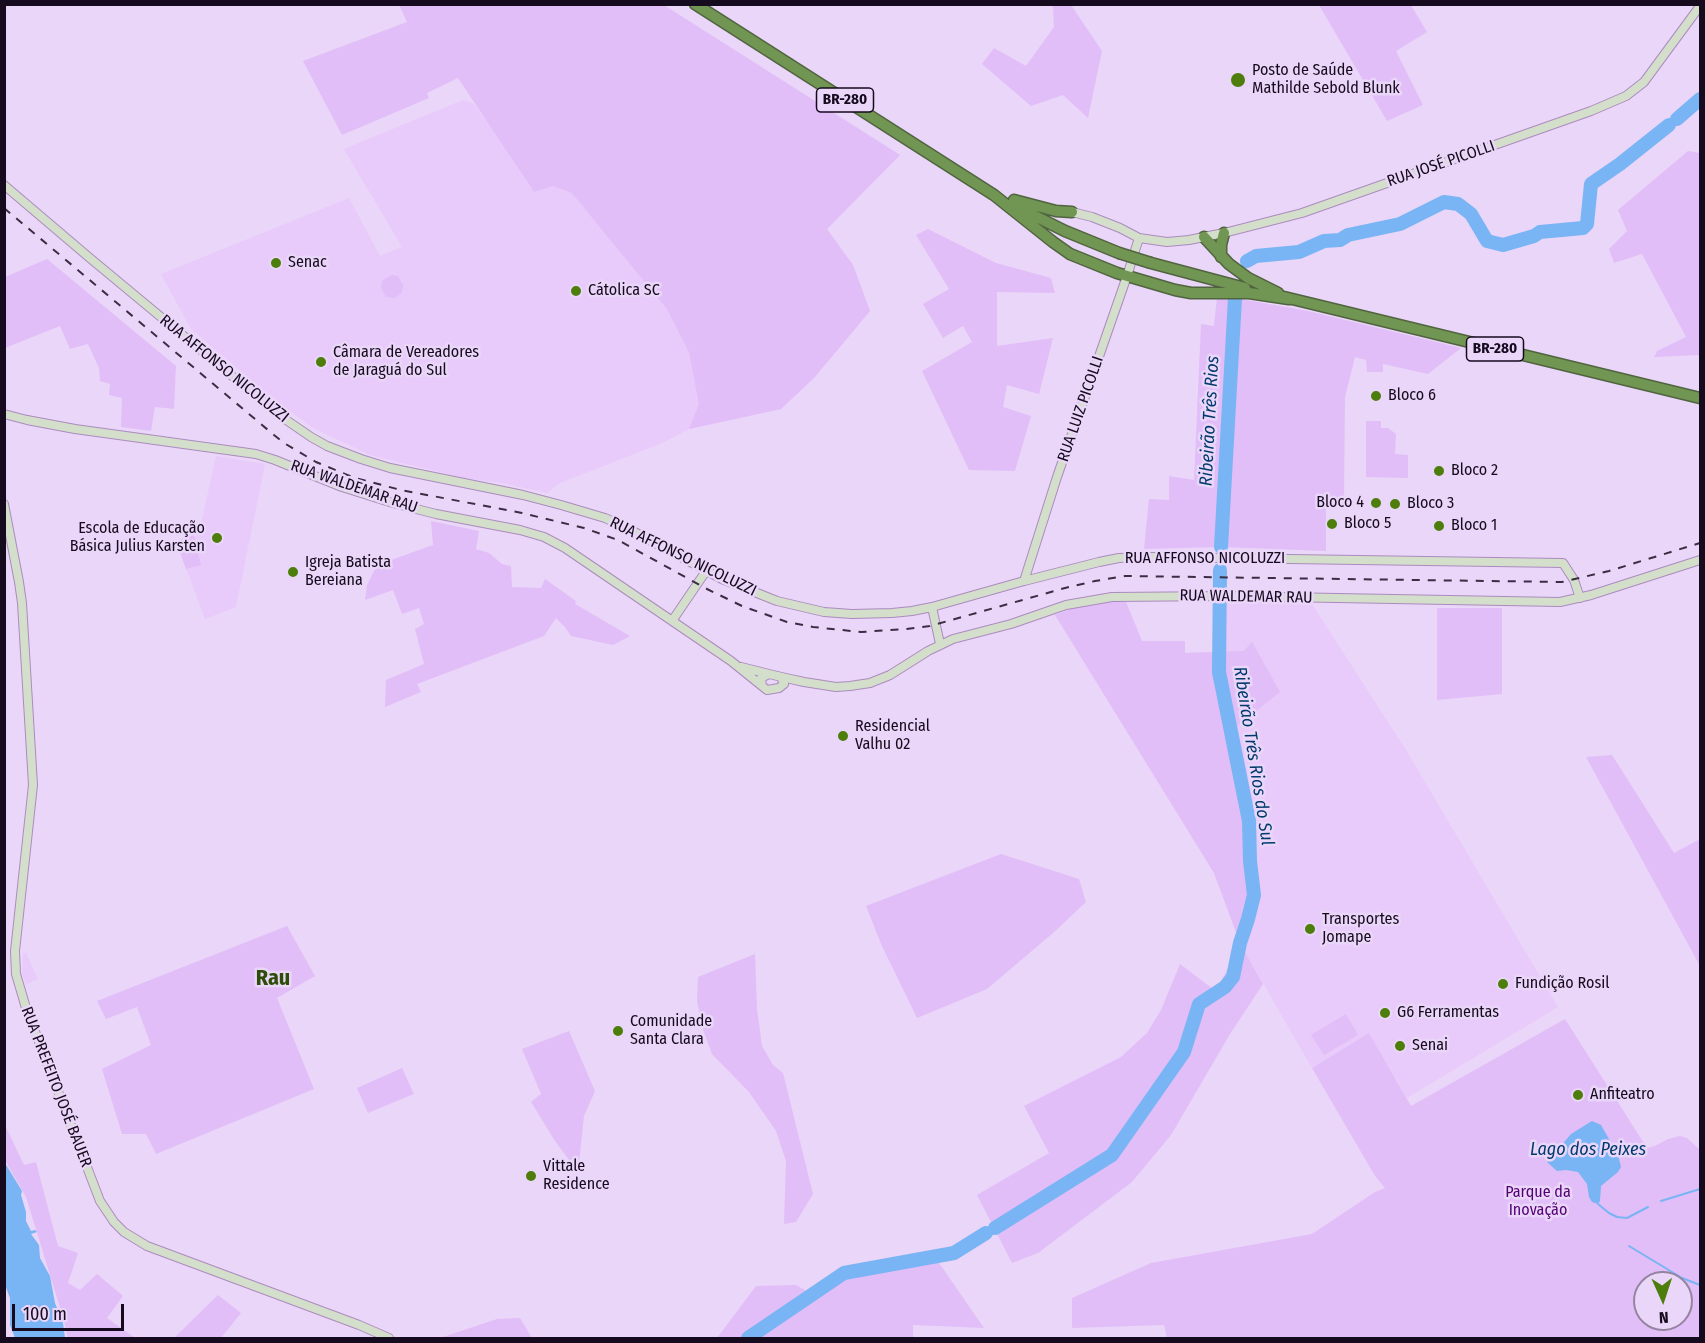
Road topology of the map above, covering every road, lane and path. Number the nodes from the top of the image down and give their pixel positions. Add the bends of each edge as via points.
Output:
1 (695, 4) edge
2 (1701, 6) edge
3 (4, 185) edge
4 (999, 198) junction
5 (1072, 212) joint
6 (1224, 233) junction
7 (1204, 237) junction
8 (1139, 238) junction
9 (1221, 257) junction
10 (1127, 276) junction
11 (1289, 299) junction
12 (1701, 398) edge
13 (4, 414) edge
14 (4, 504) edge
15 (1701, 560) edge
16 (706, 571) junction
17 (1024, 581) junction
18 (1580, 598) junction
19 (932, 607) junction
20 (672, 621) junction
21 (940, 644) junction
22 (738, 666) junction
23 (769, 674) junction
24 (782, 681) junction
25 (762, 686) junction
26 (389, 1338) edge

1 - 4 highway, BR-280
2 - 6 street, RUA JOSÉ PICOLLI via 1644,82 1615,101 1302,213
3 - 16 street, RUA AFFONSO NICOLUZZI via 279,415 319,442 390,468 583,511 623,526
4 - 5 highway
4 - 10 highway via 1070,254
4 - 11 highway, BR-280, bridge via 1119,253
5 - 8 street, RUA JOSÉ PICOLLI
6 - 7 street, RUA JOSÉ PICOLLI
6 - 9 highway
7 - 8 street, RUA JOSÉ PICOLLI via 1167,242
7 - 9 highway
8 - 10 street, RUA LUIZ PICOLLI
9 - 11 highway via 1248,278
10 - 11 highway via 1175,290
10 - 17 street, RUA LUIZ PICOLLI
11 - 12 highway, BR-280
13 - 20 street, RUA WALDEMAR RAU via 75,429 256,454 393,503 533,533 565,548
14 - 26 street, RUA PREFEITO JOSÉ BAUER via 20,582 33,785 15,951 16,974 100,1201 124,1232 147,1246
15 - 18 street, RUA WALDEMAR RAU
16 - 19 street, RUA AFFONSO NICOLUZZI via 777,601 824,612 872,614
16 - 20 street
17 - 18 street, RUA AFFONSO NICOLUZZI via 1099,561 1137,557 1563,563
17 - 19 street, RUA AFFONSO NICOLUZZI
18 - 21 street, RUA WALDEMAR RAU via 1560,602 1129,596 1077,602
19 - 21 street
20 - 22 street, RUA WALDEMAR RAU
21 - 24 street, RUA WALDEMAR RAU via 870,683 843,687
22 - 23 street, RUA WALDEMAR RAU
22 - 25 street, RUA WALDEMAR RAU
23 - 24 street, RUA WALDEMAR RAU
23 - 25 street via 761,678
24 - 25 street via 776,689

